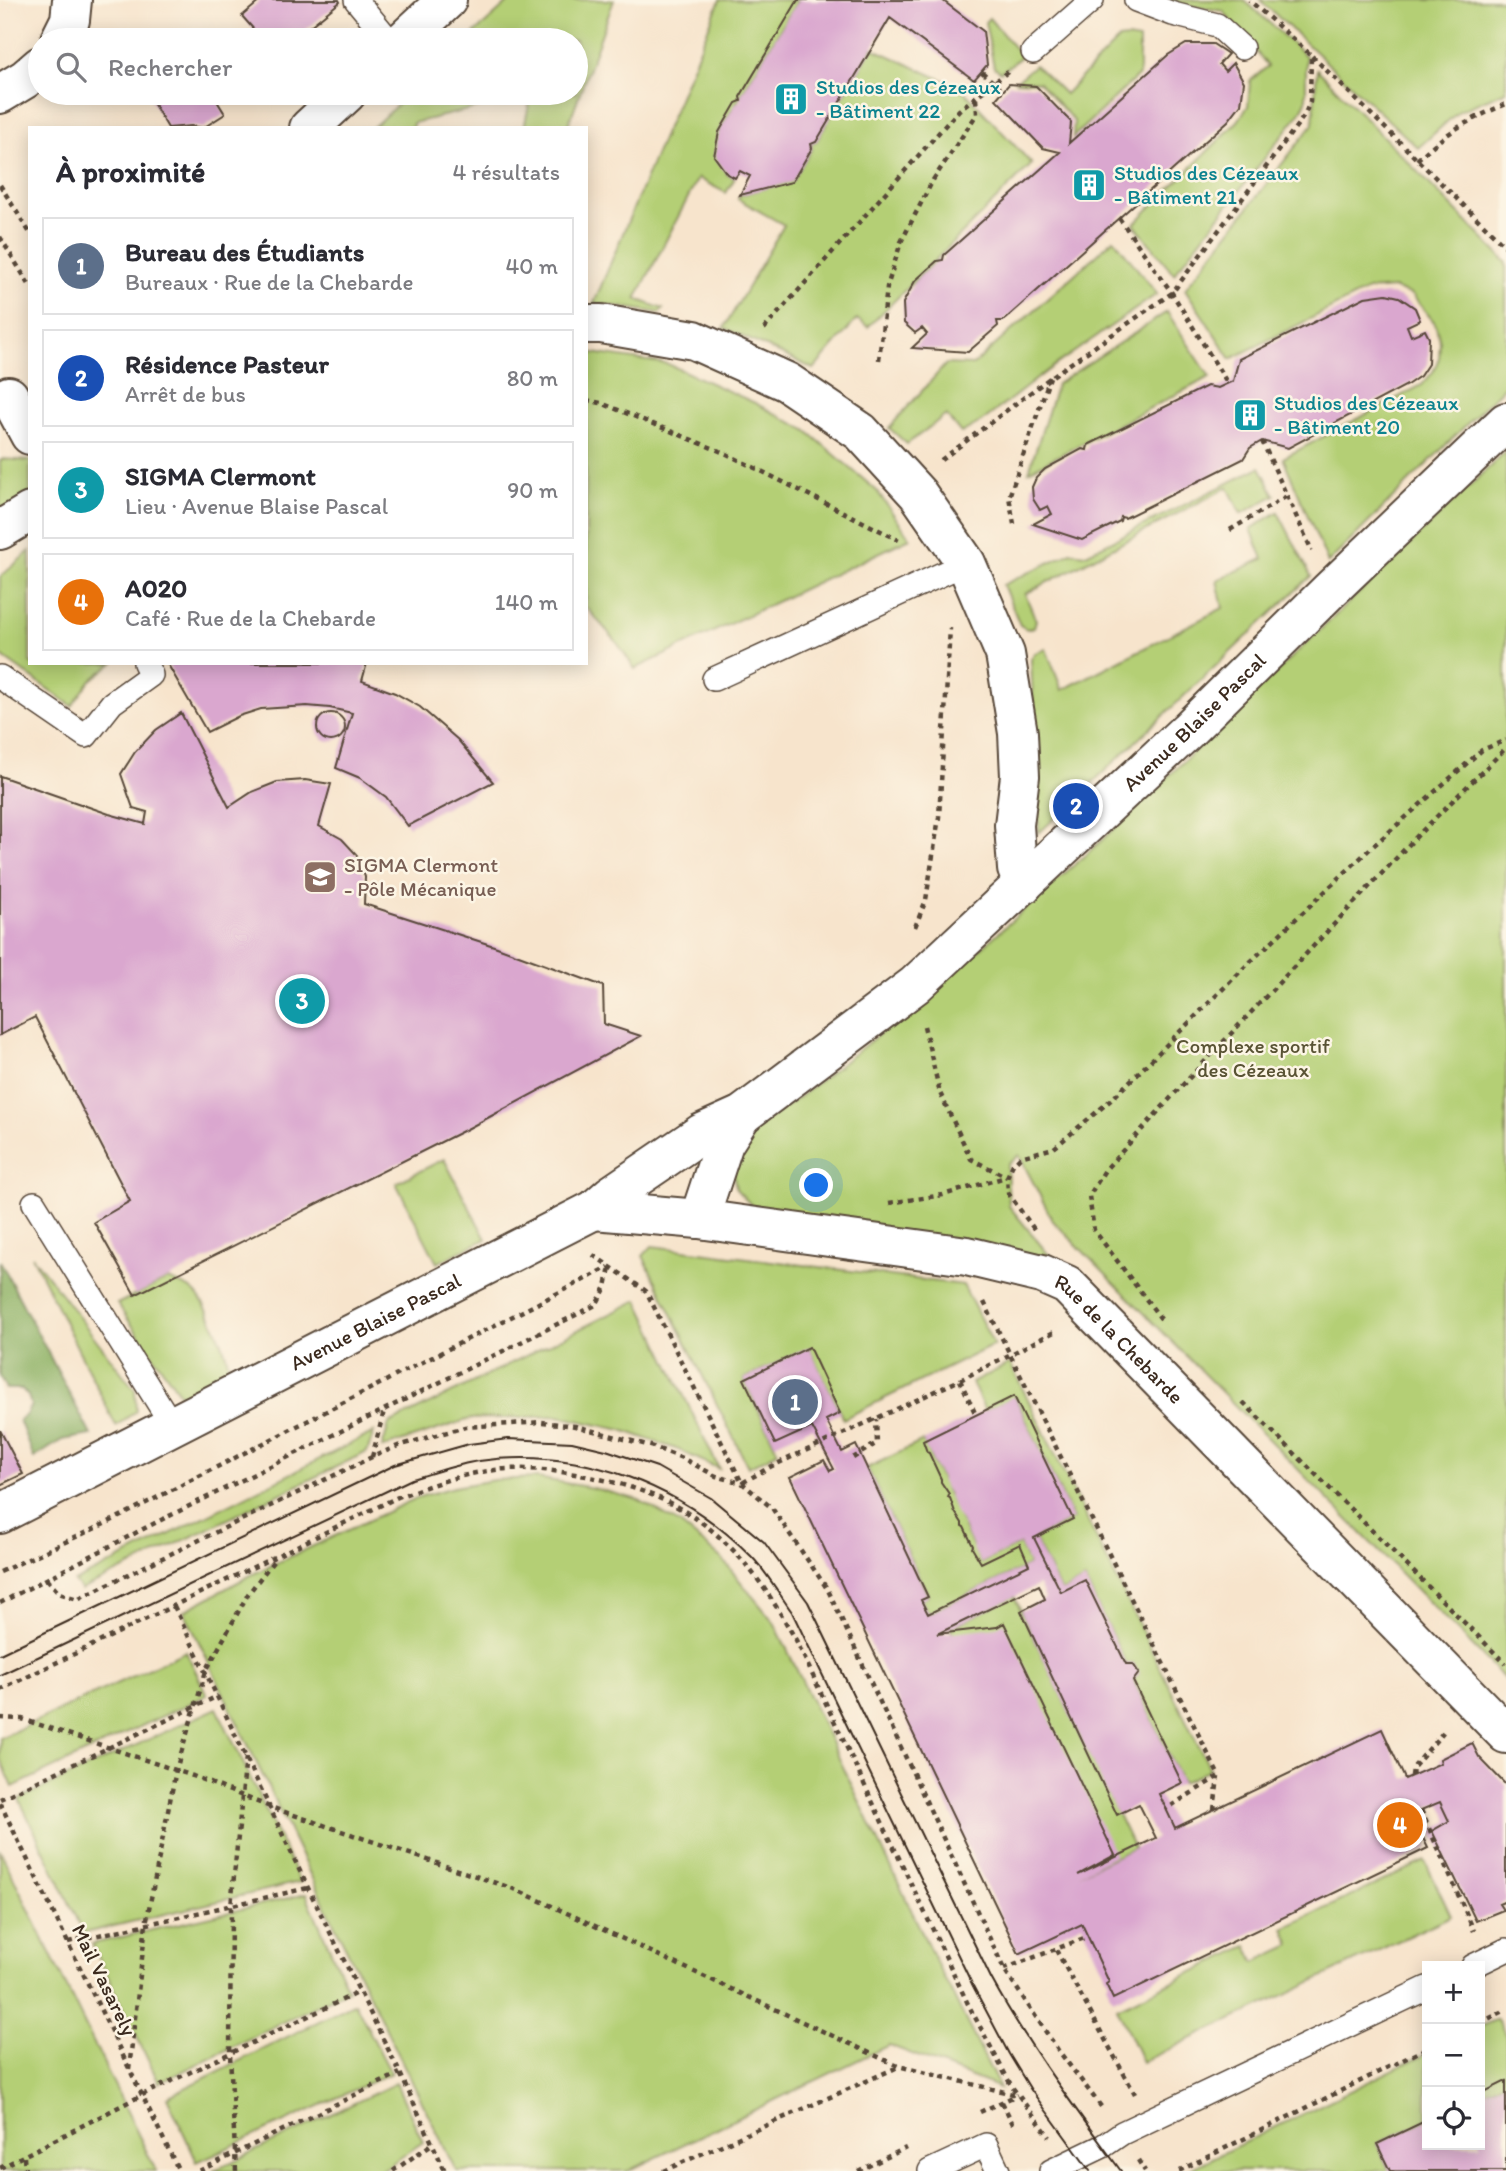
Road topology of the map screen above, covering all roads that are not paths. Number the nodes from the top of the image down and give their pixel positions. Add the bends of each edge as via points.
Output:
1 (72, 0) edge
2 (356, 0) edge
3 (447, 0) edge
4 (1092, 0) edge
5 (1136, 0) edge
6 (66, 28) edge
7 (378, 28) edge
8 (417, 28) edge
9 (1242, 48) dead end
10 (1033, 52) road end
11 (28, 76) edge
12 (0, 94) edge
13 (334, 105) edge
14 (311, 126) edge
15 (588, 324) edge
16 (13, 392) edge
17 (1506, 422) edge
18 (28, 430) edge
19 (28, 513) edge
20 (28, 522) edge
21 (0, 530) edge
22 (0, 544) edge
23 (963, 559) junction
24 (146, 665) edge
25 (0, 677) edge
26 (714, 679) dead end
27 (1023, 885) junction
28 (742, 1115) junction
29 (34, 1203) dead end
30 (594, 1210) junction
31 (699, 1219) junction
32 (172, 1425) junction
33 (0, 1514) edge
34 (1506, 1734) edge
35 (1422, 1990) edge
36 (1057, 2169) edge
37 (930, 2171) edge
38 (998, 2171) edge

1 - 6 street
2 - 7 lane
3 - 8 street
4 - 10 lane
5 - 9 lane via 1217,25
11 - 12 street
13 - 14 street
15 - 23 street via 694,340 787,382 861,432 909,484
16 - 18 street
17 - 27 street, Avenue Blaise Pascal
19 - 21 street
20 - 22 lane
23 - 26 lane
23 - 27 street via 1005,654 1018,733 1020,776 1014,825 1017,869
24 - 25 lane via 150,675 112,703 86,736
27 - 28 street, Avenue Blaise Pascal via 915,985
28 - 30 street, Avenue Blaise Pascal via 702,1133
28 - 31 street, Avenue Blaise Pascal via 724,1143
29 - 32 lane
30 - 31 street, Rue de la Chebarde
30 - 32 street, Avenue Blaise Pascal
31 - 34 street, Rue de la Chebarde via 967,1256 1042,1274 1067,1285
32 - 33 street, Avenue Blaise Pascal
35 - 36 lane via 1122,2133
37 - 38 lane via 986,2145

